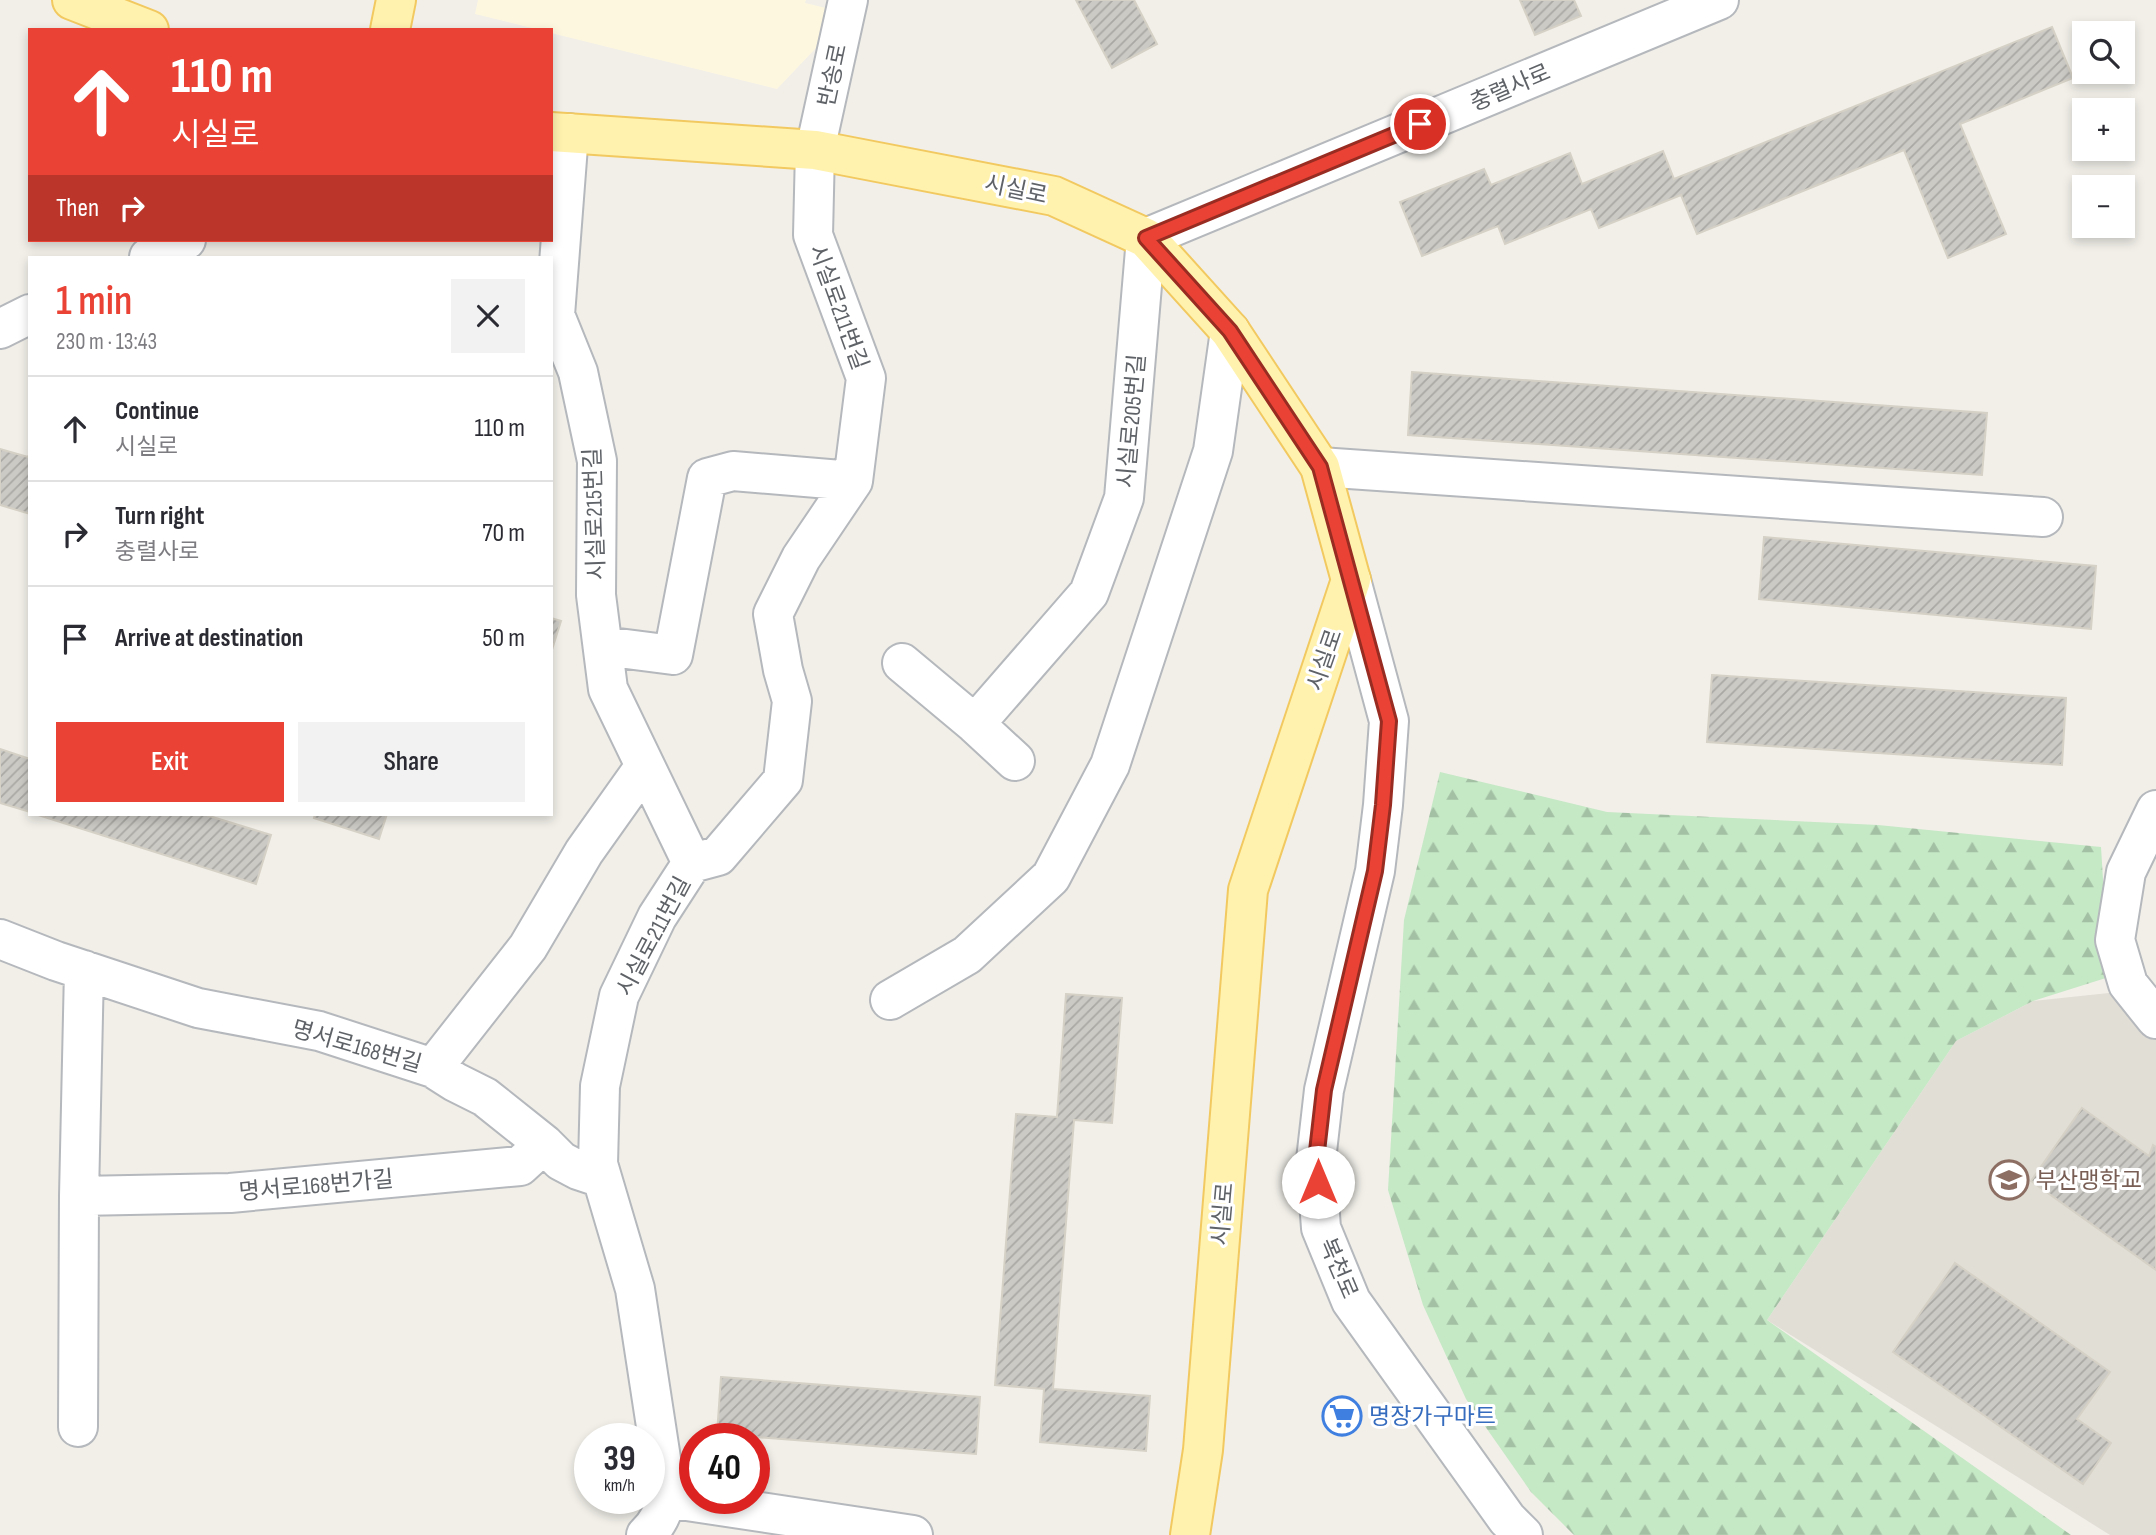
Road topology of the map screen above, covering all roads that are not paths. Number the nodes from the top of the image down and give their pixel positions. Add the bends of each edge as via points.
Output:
1 (72, 0) edge
2 (396, 0) edge
3 (848, 0) edge
4 (1719, 0) edge
5 (144, 28) edge
6 (390, 28) edge
7 (560, 132) edge
8 (815, 150) junction
9 (1146, 238) junction
10 (182, 242) edge
11 (151, 256) edge
12 (28, 315) edge
13 (0, 329) edge
14 (1230, 331) junction
15 (1320, 467) junction
16 (853, 481) junction
17 (2043, 517) dead end
18 (1352, 580) junction
19 (603, 646) junction
20 (902, 663) dead end
21 (975, 724) junction
22 (1015, 761) dead end
23 (645, 766) junction
24 (2156, 810) edge
25 (692, 863) junction
26 (0, 939) edge
27 (84, 970) junction
28 (890, 1000) dead end
29 (2156, 1019) edge
30 (433, 1068) junction
31 (544, 1144) junction
32 (602, 1178) junction
33 (79, 1196) junction
34 (78, 1427) dead end
35 (667, 1499) junction
36 (646, 1535) edge
37 (913, 1535) edge
38 (1190, 1535) edge
39 (1523, 1535) edge

1 - 5 main road
2 - 6 main road
3 - 8 street, 반송로
4 - 9 street, 충렬사로
7 - 8 main road, 시실로
7 - 19 street, 시실로215번길 via 555,315 578,372 597,461 596,595
8 - 9 main road, 시실로 via 1054,196
8 - 16 street, 시실로211번길 via 813,235 866,378
9 - 14 main road, 시실로
9 - 21 street, 시실로205번길 via 1124,498 1088,593
10 - 11 street
12 - 13 street
14 - 15 main road, 시실로
14 - 28 street via 1213,451 1110,765 1051,877 967,955
15 - 17 street
15 - 18 main road, 시실로
16 - 19 street via 733,471 707,478 673,655
16 - 25 street, 시실로211번길 via 801,558 773,614 792,701 783,780 718,856
18 - 38 main road, 시실로 via 1248,890 1202,1450
18 - 39 street, 복천로 via 1389,721 1375,871 1324,1090 1316,1160 1321,1228 1351,1301
19 - 23 street, 시실로215번길 via 608,689
20 - 21 street
21 - 22 street
23 - 25 street, 시실로215번길
23 - 30 street via 584,852 528,947
24 - 29 street via 2126,872 2115,940 2128,984
25 - 32 street, 시실로211번길 via 657,918 619,996 600,1086 598,1164
26 - 27 street, 명서로168번길
27 - 30 street, 명서로168번길 via 198,1008 319,1031
27 - 33 street
30 - 31 street, 명서로168번길 via 485,1097
31 - 32 street, 명서로168번길 via 561,1161
31 - 33 street, 명서로168번가길 via 520,1166 230,1193
32 - 35 street, 시실로211번길 via 635,1289
33 - 34 street
35 - 36 street
35 - 37 street

